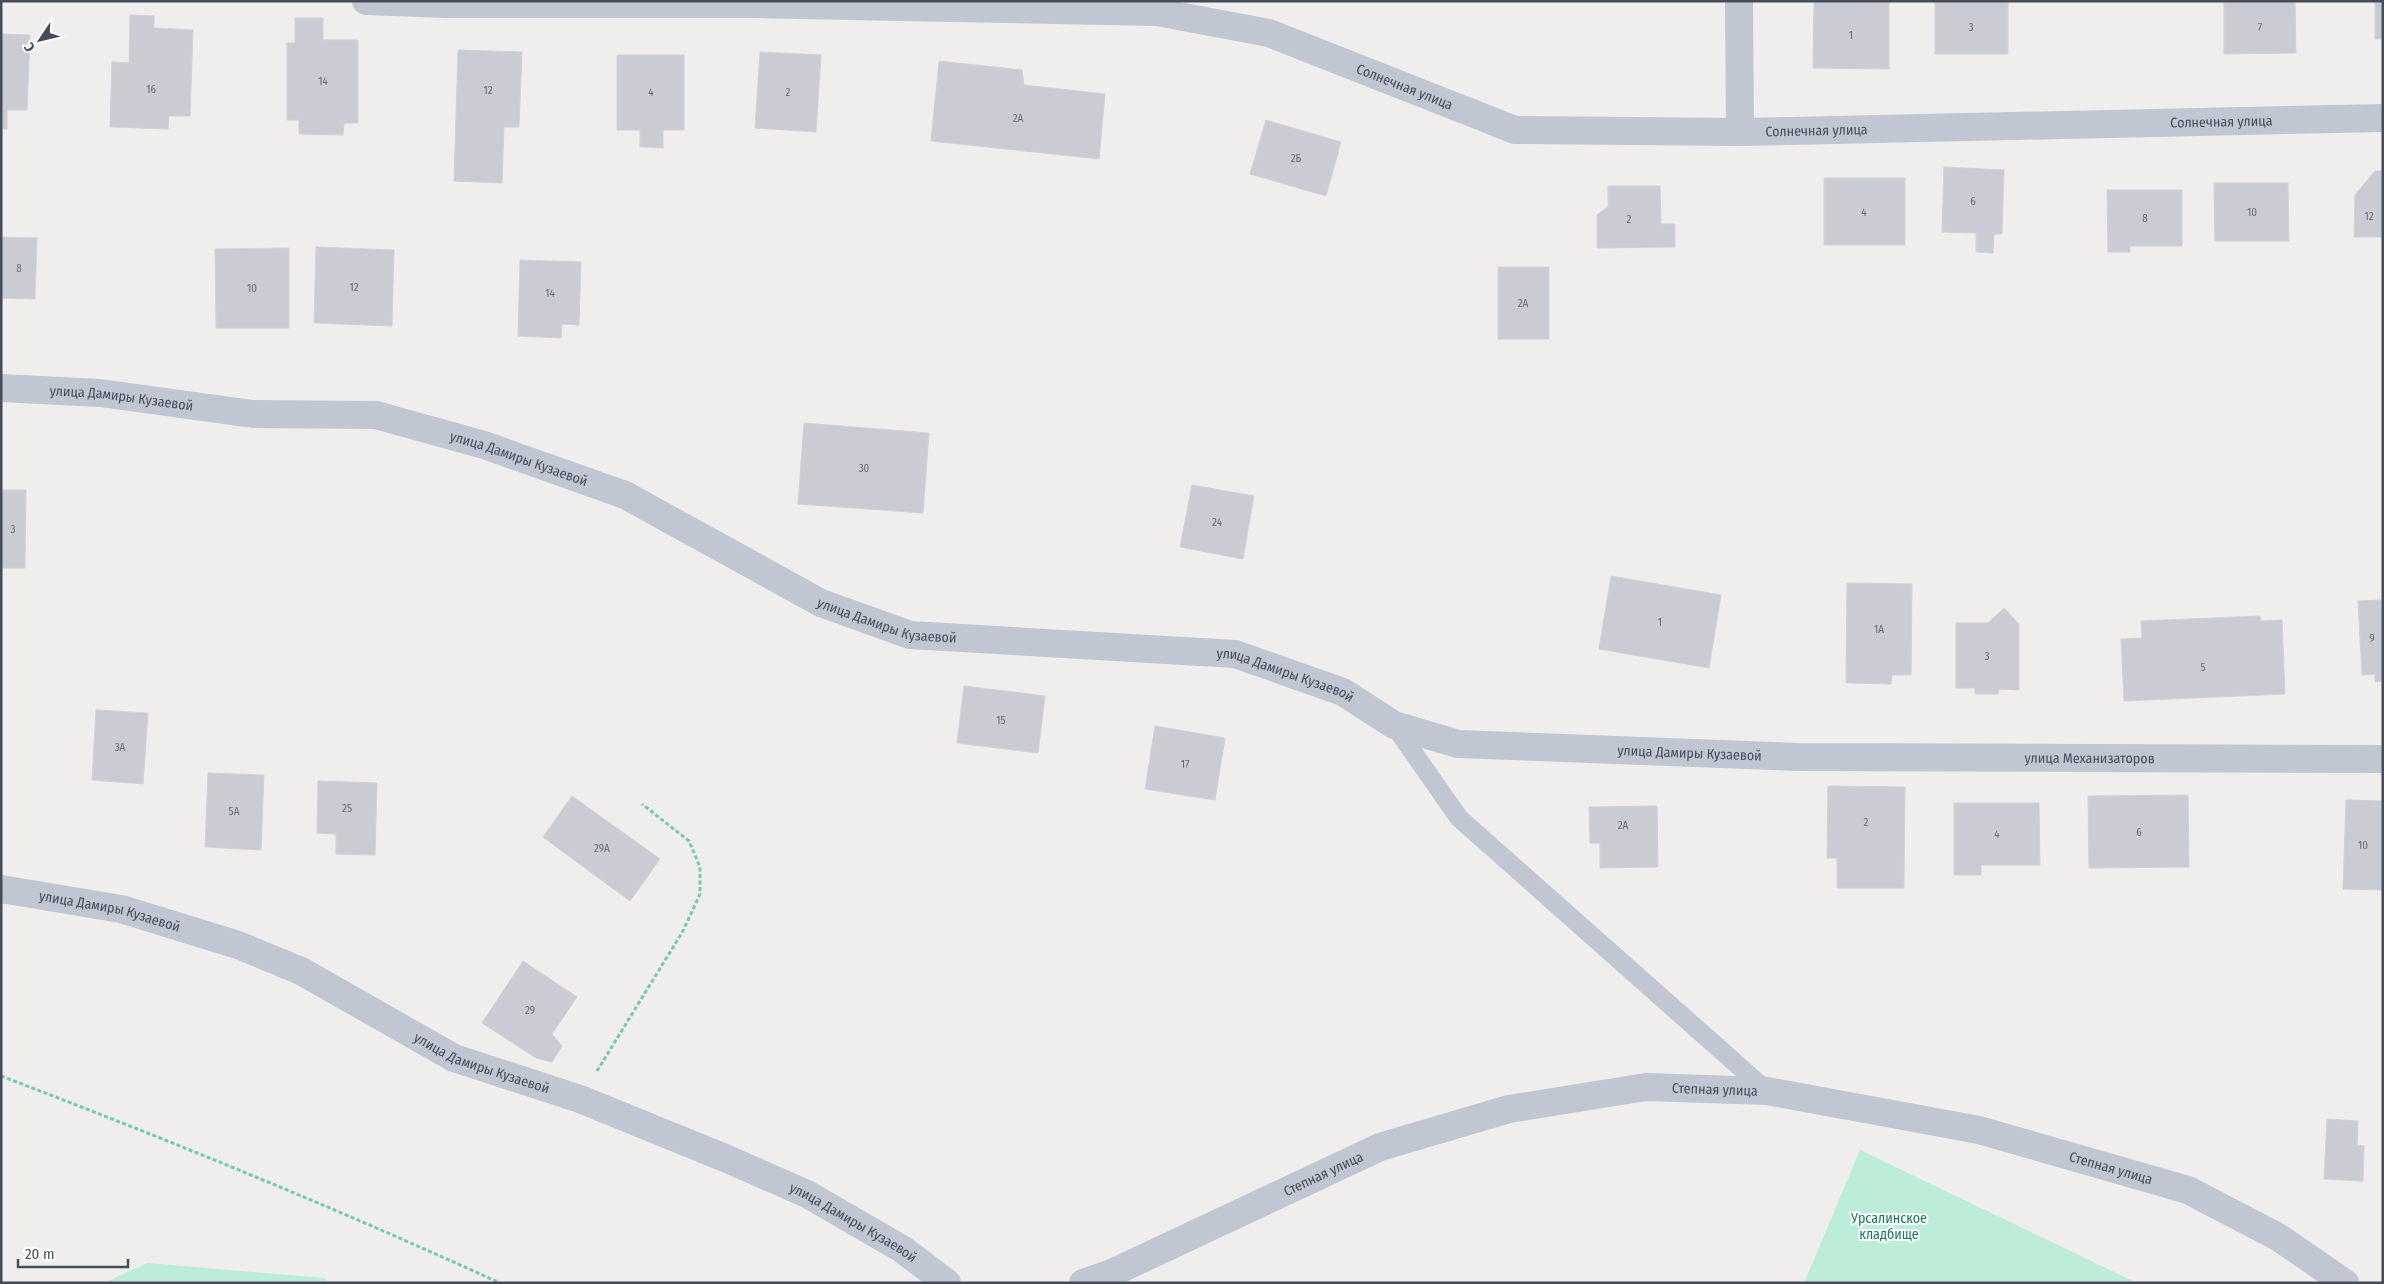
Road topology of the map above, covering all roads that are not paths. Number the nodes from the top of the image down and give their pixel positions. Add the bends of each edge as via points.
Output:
1 (366, 1) edge
2 (1739, 1) edge
3 (755, 3) edge
4 (2383, 118) edge
5 (1740, 132) junction
6 (1, 388) edge
7 (1394, 725) junction
8 (1797, 757) joint
9 (2383, 758) edge
10 (1, 889) edge
11 (1767, 1091) junction
12 (947, 1283) edge
13 (1083, 1283) edge
14 (2346, 1283) edge

1 - 3 street, Солнечная улица via 447,4
2 - 5 street
3 - 5 street, Солнечная улица via 1157,12 1269,33 1516,130
4 - 5 street, Солнечная улица
6 - 7 street, улица Дамиры Кузаевой via 100,393 253,414 376,415 484,445 625,496 821,603 910,635 1235,654 1343,692
7 - 8 street, улица Дамиры Кузаевой via 1458,744
7 - 11 lane via 1459,818
8 - 9 street, улица Механизаторов
10 - 12 street, улица Дамиры Кузаевой via 121,909 238,945 302,971 454,1058 580,1099 807,1194 902,1249
11 - 13 street, Степная улица via 1646,1087 1509,1109 1380,1147 1112,1273
11 - 14 street, Степная улица via 1979,1130 2188,1190 2278,1237

